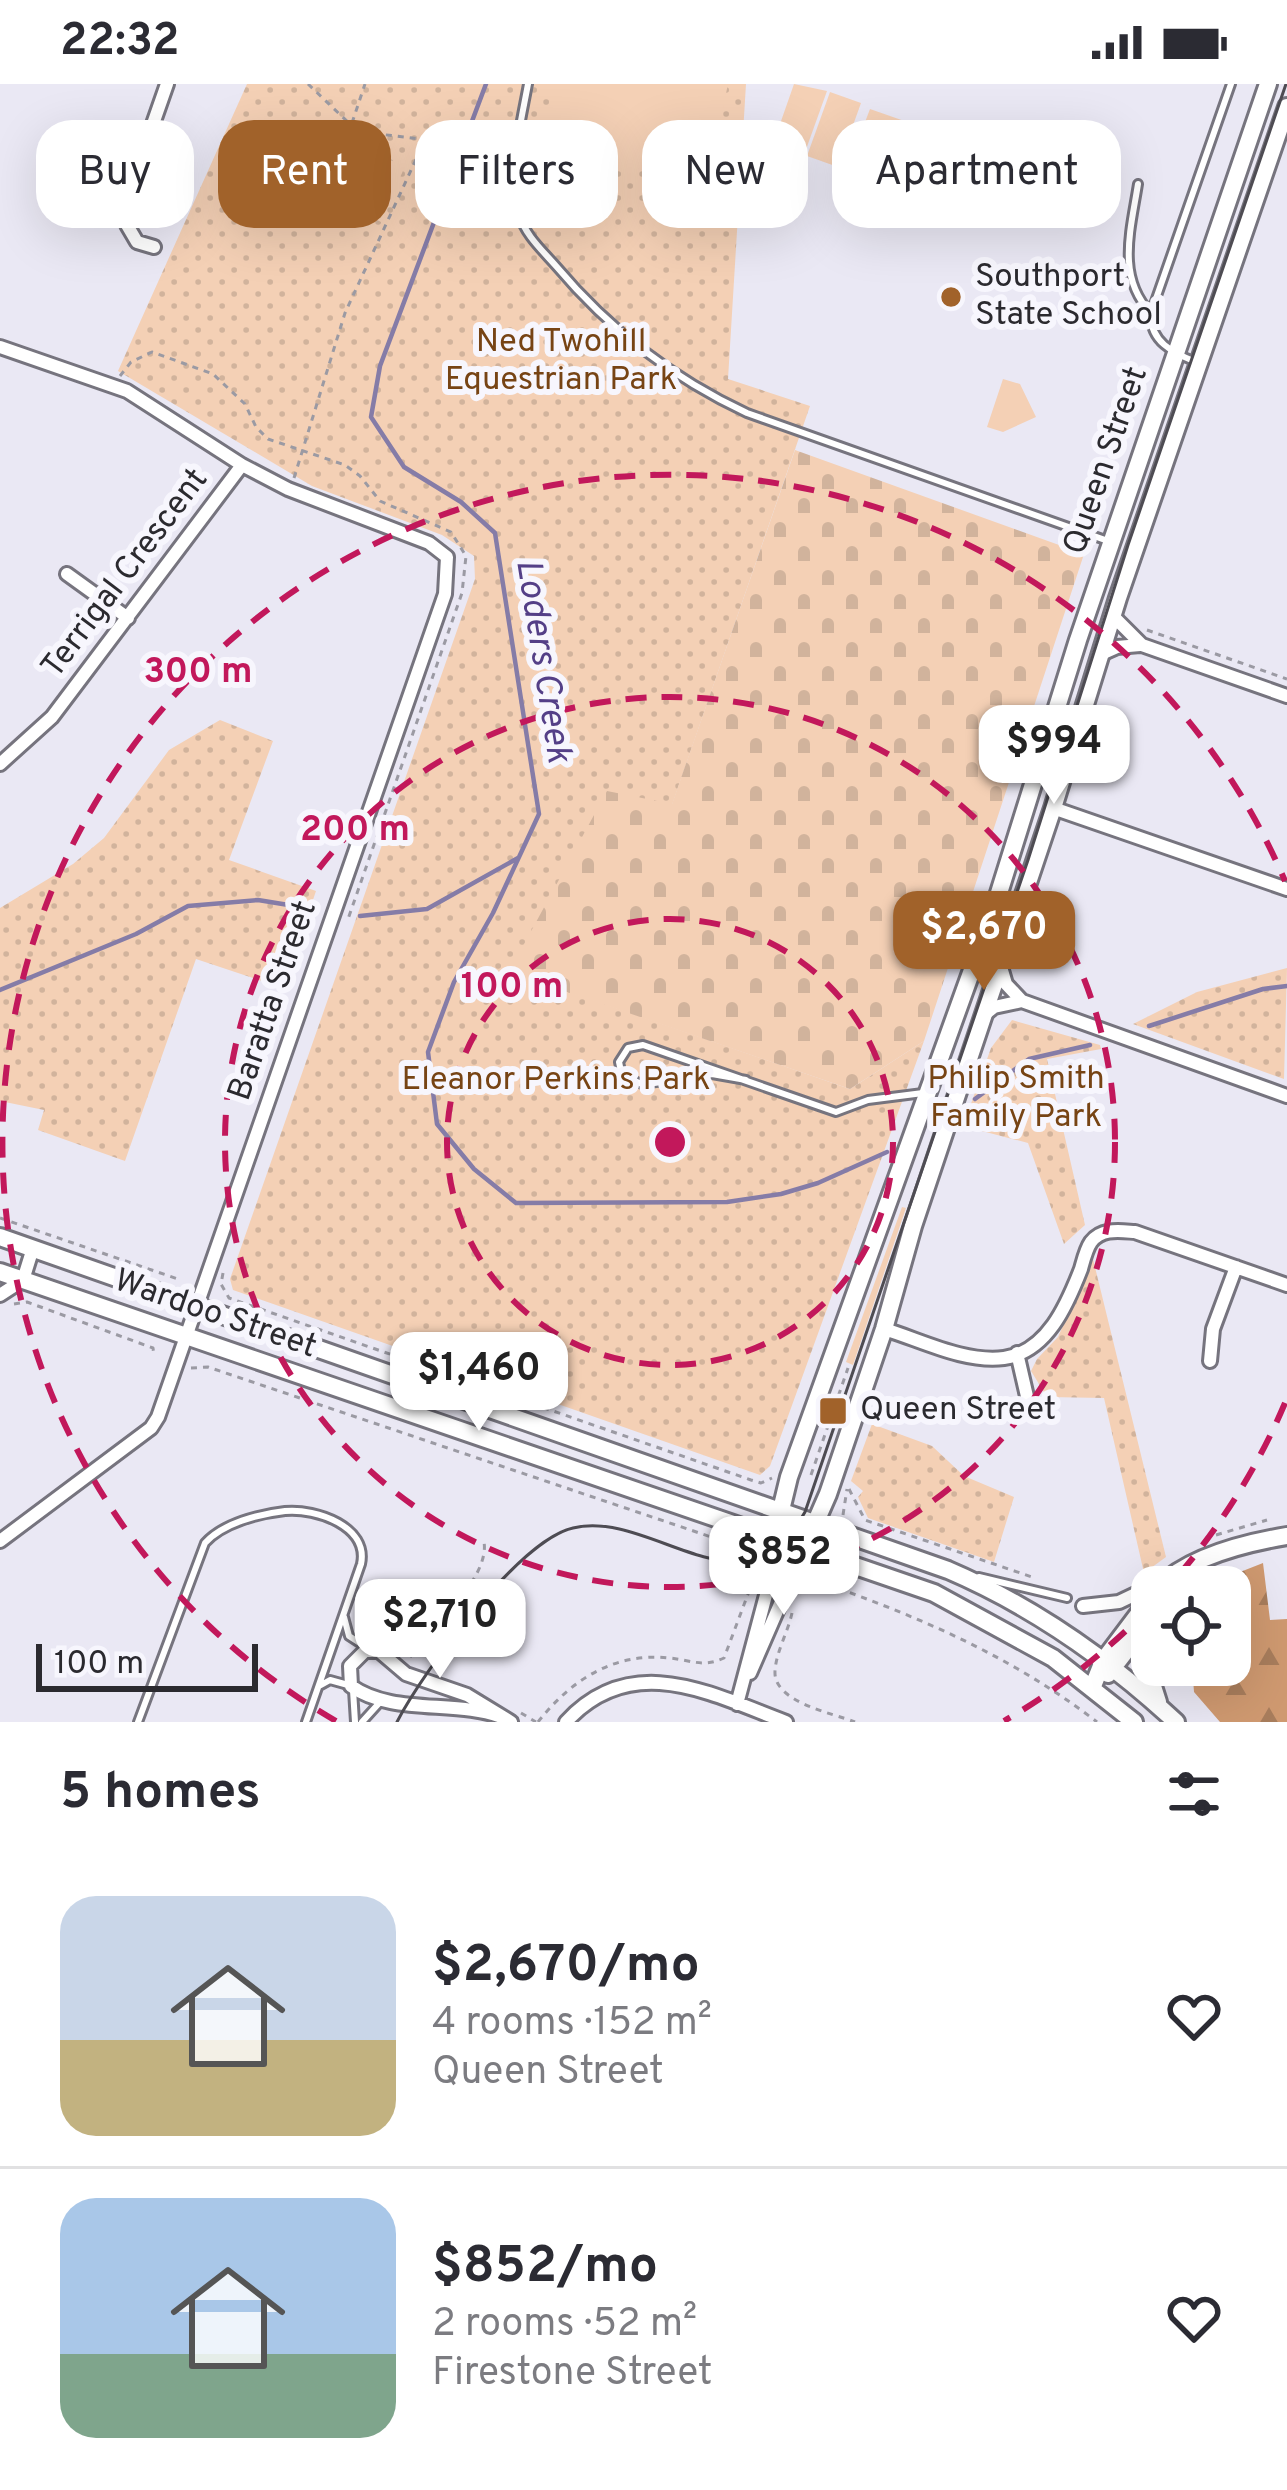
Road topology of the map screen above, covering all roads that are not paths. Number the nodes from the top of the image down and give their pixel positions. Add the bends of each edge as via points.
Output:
1 (167, 84) edge
2 (528, 84) edge
3 (1231, 84) edge
4 (1268, 84) edge
5 (1287, 107) edge
6 (1138, 184) dead end
7 (154, 247) dead end
8 (1151, 313) junction
9 (0, 347) edge
10 (1176, 353) junction
11 (1199, 363) junction
12 (242, 465) junction
13 (1111, 542) junction
14 (67, 574) dead end
15 (1112, 615) junction
16 (128, 618) junction
17 (1142, 645) junction
18 (1099, 656) junction
19 (1287, 696) edge
20 (0, 764) edge
21 (1053, 808) junction
22 (1287, 889) edge
23 (1001, 963) junction
24 (1022, 1001) junction
25 (983, 1017) junction
26 (746, 1081) junction
27 (930, 1093) junction
28 (1287, 1096) edge
29 (0, 1238) edge
30 (33, 1248) junction
31 (1235, 1267) junction
32 (0, 1272) edge
33 (23, 1280) junction
34 (1287, 1285) edge
35 (5, 1300) edge
36 (196, 1307) junction
37 (884, 1328) junction
38 (186, 1336) junction
39 (1017, 1353) junction
40 (1210, 1361) dead end
41 (1029, 1405) dead end
42 (779, 1511) junction
43 (815, 1523) junction
44 (1287, 1536) edge
45 (774, 1538) junction
46 (0, 1541) edge
47 (804, 1550) junction
48 (935, 1565) junction
49 (1194, 1566) edge
50 (1067, 1598) dead end
51 (1131, 1598) edge
52 (1083, 1606) dead end
53 (346, 1608) junction
54 (1131, 1630) edge
55 (1131, 1642) edge
56 (377, 1650) junction
57 (1109, 1665) junction
58 (1093, 1686) junction
59 (1154, 1686) edge
60 (352, 1687) junction
61 (317, 1690) junction
62 (740, 1697) junction
63 (383, 1699) junction
64 (1161, 1708) junction
65 (508, 1720) edge
66 (138, 1722) edge
67 (306, 1722) edge
68 (358, 1722) edge
69 (566, 1722) edge
70 (786, 1722) edge
71 (1134, 1722) edge
72 (1176, 1722) edge

1 - 7 street via 126,201 127,226 137,242
2 - 13 lane via 519,216 622,335 700,391
3 - 8 lane
4 - 10 street, Queen Street
5 - 11 street, Queen Street
6 - 8 lane via 1127,266
8 - 10 lane via 1154,333
9 - 12 street, Baratta Street via 127,392
10 - 11 lane
10 - 13 street, Queen Street
11 - 15 street, Queen Street
12 - 16 street, Terrigal Crescent
12 - 36 street, Baratta Street via 429,543 447,557 449,572
13 - 27 street, Queen Street
14 - 16 street
15 - 17 street
15 - 18 street, Queen Street
16 - 20 street, Terrigal Crescent via 52,717
17 - 18 street
17 - 19 street
18 - 21 street, Queen Street
21 - 22 street
21 - 23 street, Queen Street
23 - 24 street
23 - 25 street, Queen Street
24 - 25 street
24 - 28 street
25 - 37 street, Queen Street
26 - 26 lane via 712,1075 636,1084 622,1076 619,1061 640,1044
26 - 27 lane via 839,1112
27 - 42 street, Queen Street
29 - 30 street, Wardoo Street
30 - 33 street
30 - 36 street, Wardoo Street
31 - 34 street
31 - 39 street via 1135,1232 1108,1231 1091,1242 1067,1306
31 - 40 street
32 - 33 street, Wardoo Street
33 - 35 street
33 - 38 street, Wardoo Street
36 - 38 street, Baratta Street
36 - 42 street, Wardoo Street
37 - 39 street via 975,1358
37 - 43 street, Queen Street
38 - 45 street, Wardoo Street
38 - 46 street, Baratta Street via 152,1429
39 - 41 street
42 - 43 street, Wardoo Street
42 - 45 street, Queen Street
43 - 47 street, Queen Street
43 - 48 street, Wardoo Street
44 - 49 street
45 - 47 street, Wardoo Street
45 - 62 street
47 - 58 street, Wardoo Street via 934,1593
47 - 62 street via 800,1586
48 - 50 lane, Wardoo Street
48 - 57 street, Wardoo Street
51 - 52 street
53 - 56 lane via 348,1634
53 - 61 lane
53 - 66 lane via 363,1555 354,1531 293,1511 223,1528 200,1550
54 - 57 street
55 - 57 street
56 - 60 street via 354,1658
56 - 65 street via 409,1676 467,1695
57 - 58 street
57 - 64 street, Wardoo Street
58 - 71 street, Wardoo Street
59 - 64 street
60 - 61 lane via 331,1680
60 - 63 street
60 - 68 lane
61 - 67 lane
62 - 69 street via 650,1682 610,1690
62 - 70 street
63 - 65 street via 475,1708
63 - 68 lane
64 - 72 street, Wardoo Street

